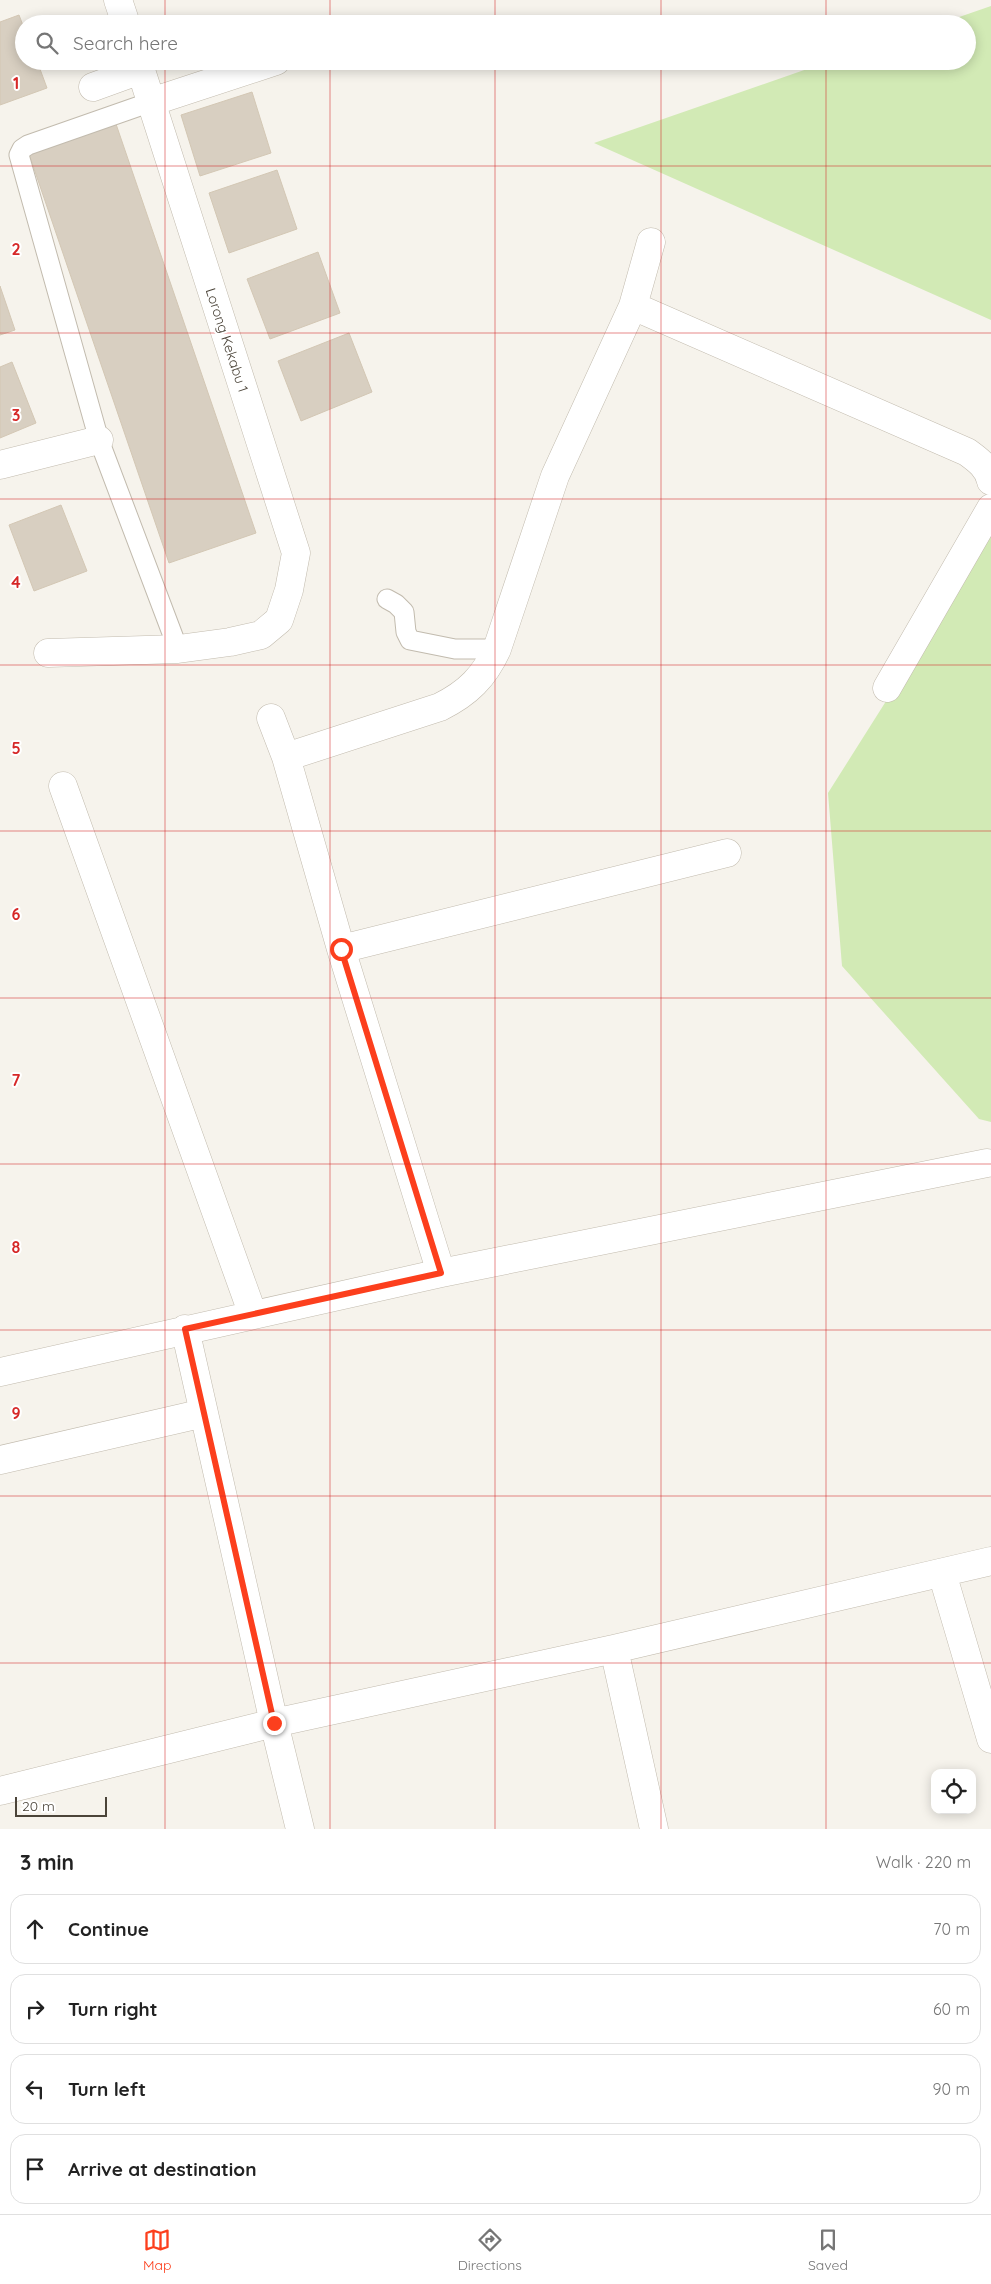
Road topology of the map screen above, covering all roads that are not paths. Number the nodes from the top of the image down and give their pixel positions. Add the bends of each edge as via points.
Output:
1 (118, 0) edge
2 (123, 15) edge
3 (128, 70) edge
4 (141, 70) edge
5 (249, 70) edge
6 (93, 86) dead end
7 (151, 102) junction
8 (651, 242) dead end
9 (633, 306) junction
10 (99, 440) junction
11 (0, 465) edge
12 (991, 481) edge
13 (991, 508) edge
14 (387, 599) dead end
15 (178, 649) junction
16 (497, 649) junction
17 (48, 653) dead end
18 (887, 688) dead end
19 (271, 718) dead end
20 (286, 757) junction
21 (63, 786) dead end
22 (727, 853) dead end
23 (341, 949) junction
24 (987, 1163) dead end
25 (441, 1273) junction
26 (253, 1315) junction
27 (185, 1329) junction
28 (0, 1372) edge
29 (204, 1413) junction
30 (0, 1460) edge
31 (991, 1561) edge
32 (942, 1573) junction
33 (614, 1648) junction
34 (274, 1723) junction
35 (991, 1739) edge
36 (0, 1792) edge
37 (300, 1829) edge
38 (654, 1829) edge

1 - 2 street
3 - 6 street
4 - 7 street, Lorong Kekabu 1
5 - 7 street
7 - 10 lane via 28,145 19,155
7 - 15 street, Lorong Kekabu 1 via 296,553 279,620 261,635
8 - 9 street
9 - 12 street via 967,452 981,462
9 - 16 street via 555,476
10 - 11 street
10 - 15 lane
13 - 18 street
14 - 16 lane via 404,612 410,640 454,648
15 - 17 street
16 - 20 street via 488,669 476,684 447,704
19 - 20 street
20 - 23 street
21 - 26 street
22 - 23 street
23 - 25 street
24 - 25 street
25 - 26 street
26 - 27 street
27 - 28 street
27 - 29 street
29 - 30 street
29 - 34 street
31 - 32 street
32 - 33 street
32 - 35 street
33 - 34 street
33 - 38 street
34 - 36 street
34 - 37 street

